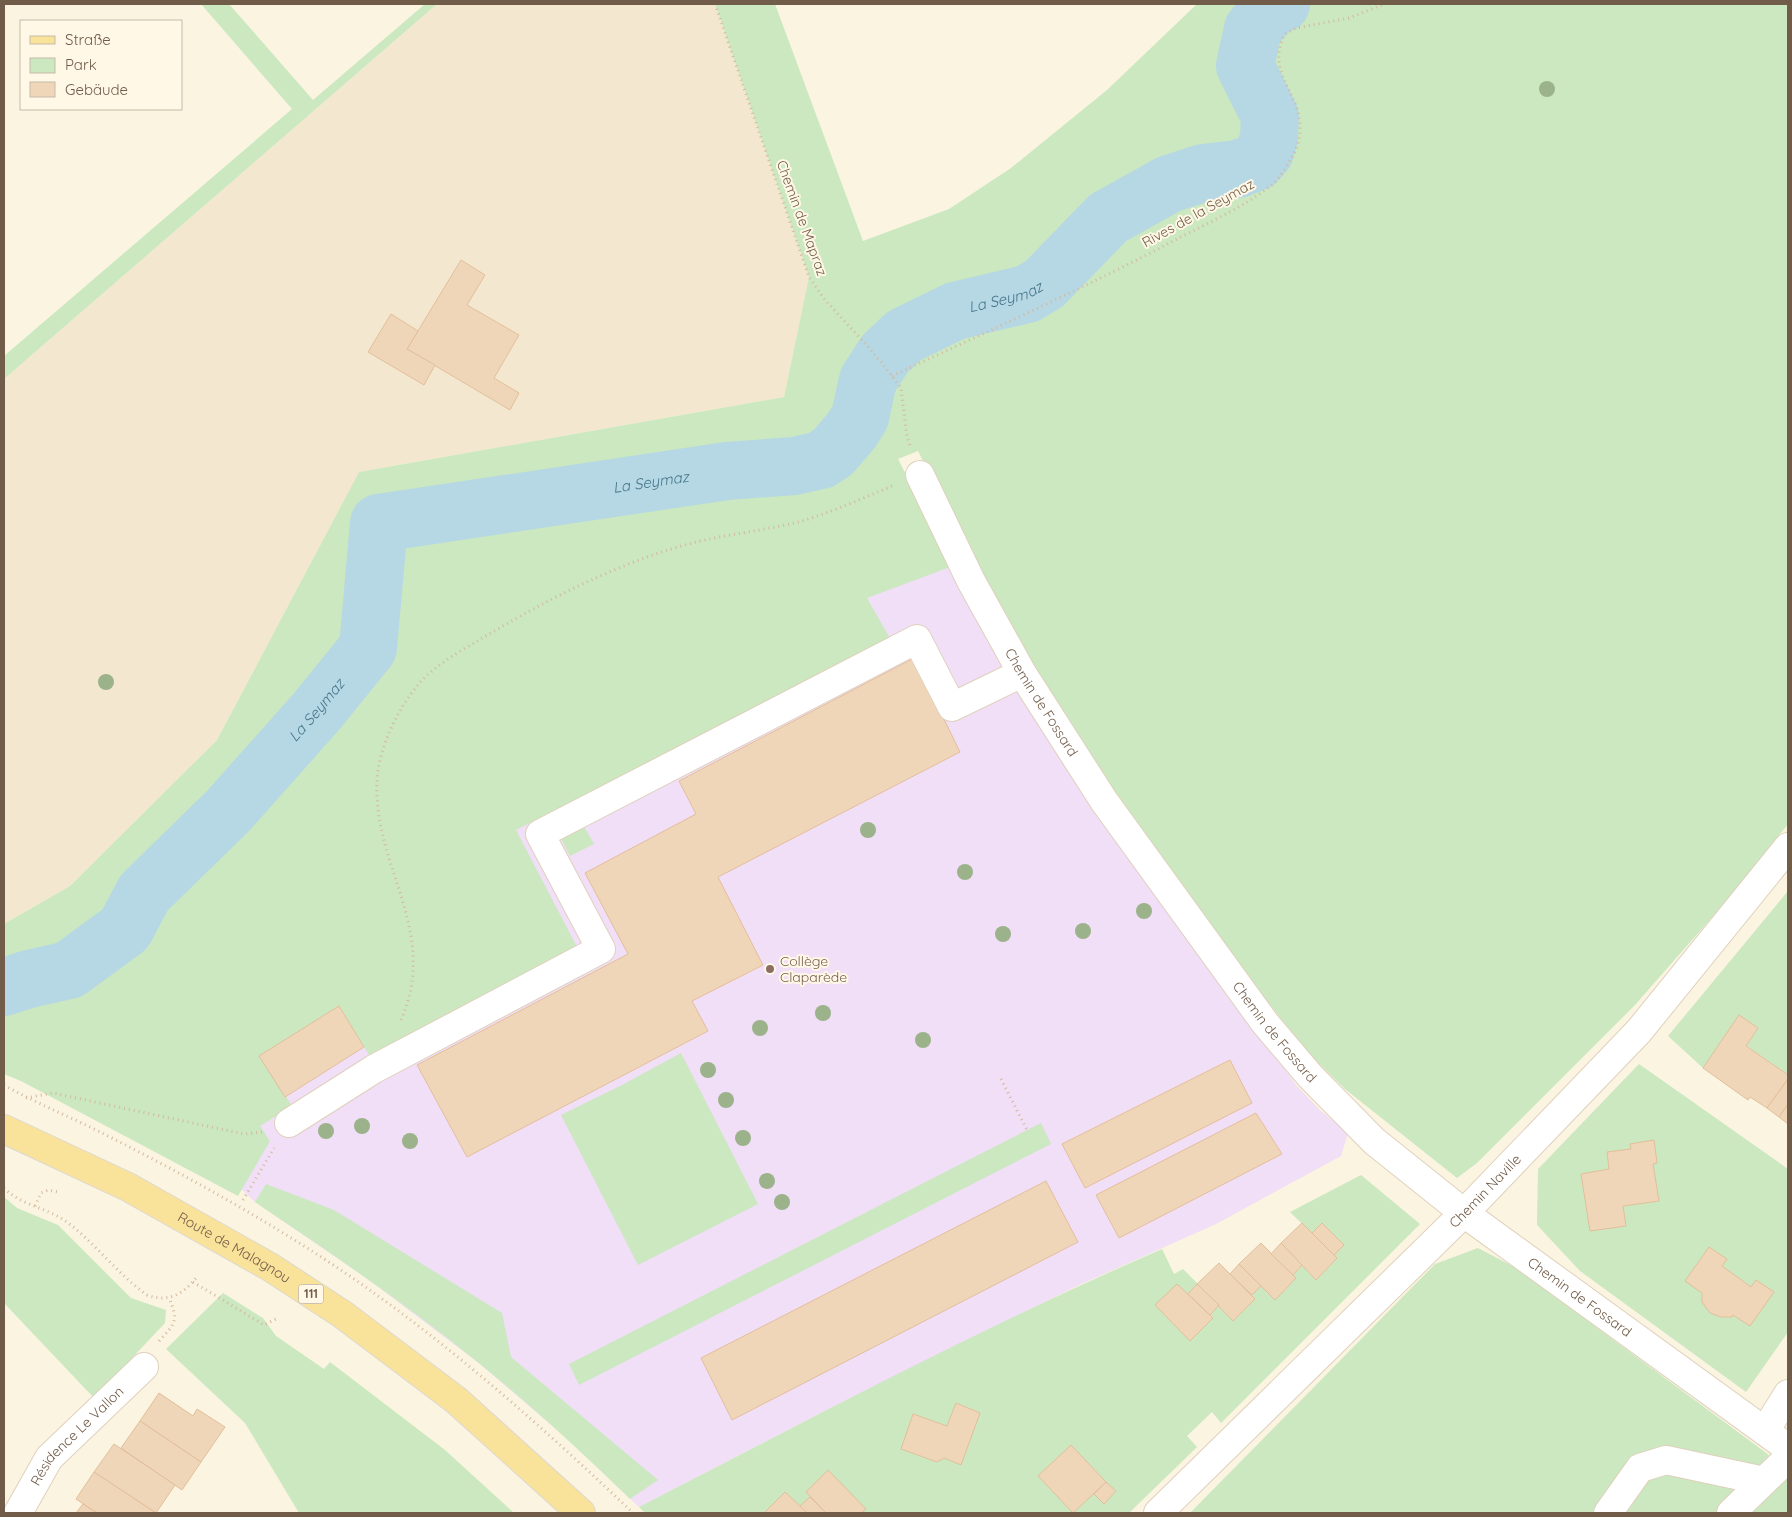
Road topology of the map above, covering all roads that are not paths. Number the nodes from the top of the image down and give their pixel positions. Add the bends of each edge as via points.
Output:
1 (920, 475) road end
2 (1022, 673) junction
3 (1788, 847) edge
4 (289, 1123) road end
5 (4, 1129) edge
6 (1464, 1213) junction
7 (144, 1367) road end
8 (1788, 1394) edge
9 (1765, 1431) junction
10 (1788, 1448) edge
11 (1788, 1458) edge
12 (1764, 1481) junction
13 (18, 1513) edge
14 (581, 1513) edge
15 (1158, 1513) edge
16 (1608, 1513) edge
17 (1731, 1513) edge

1 - 2 street, Chemin de Fossard via 971,581
2 - 4 street via 952,707 917,639 540,834 601,949 374,1069
2 - 6 street, Chemin de Fossard via 1104,801 1265,1023 1310,1076 1374,1140
3 - 6 street, Chemin Naville via 1639,1030
5 - 14 main road, Route de Malagnou / 111 via 128,1187 310,1293 456,1400
6 - 9 street, Chemin de Fossard
6 - 15 street, Chemin Naville
7 - 13 street, Résidence Le Vallon via 49,1458
8 - 9 street
9 - 10 street, Chemin de Fossard
11 - 12 street
12 - 16 street via 1666,1460 1640,1468
12 - 17 street

